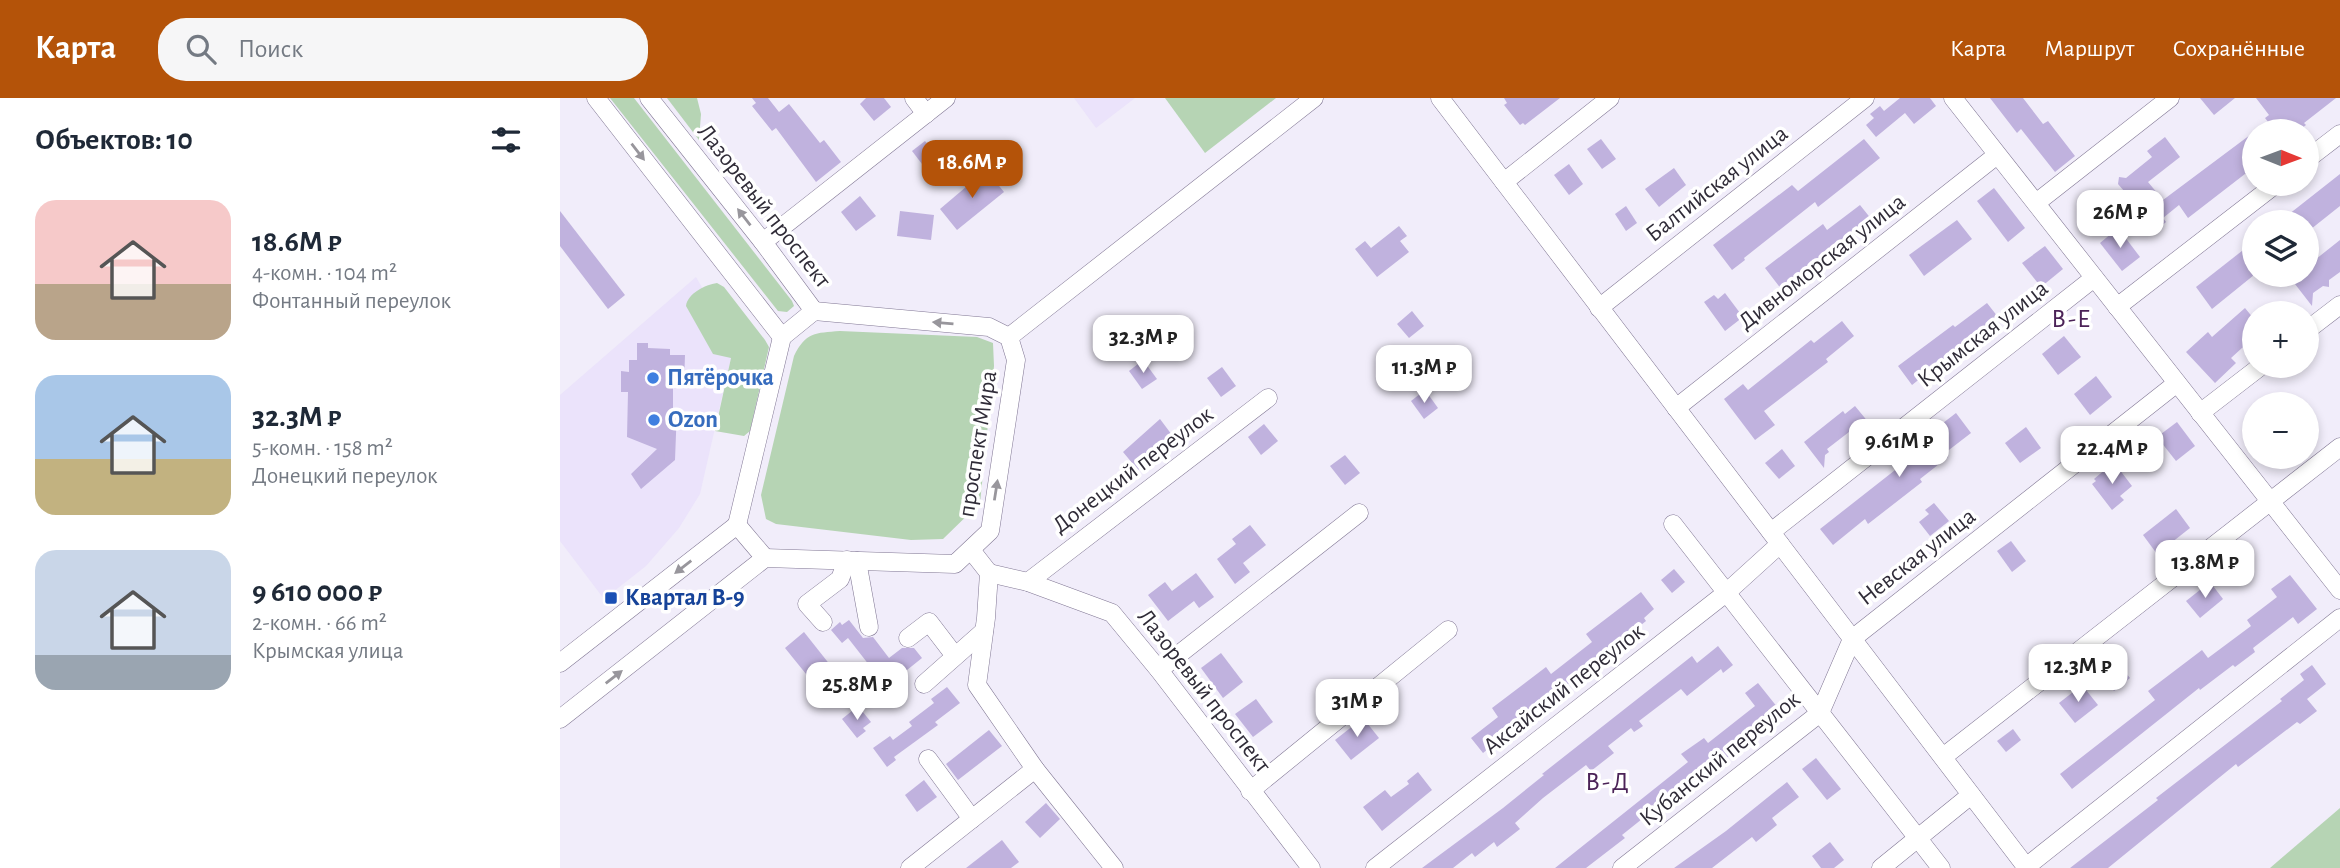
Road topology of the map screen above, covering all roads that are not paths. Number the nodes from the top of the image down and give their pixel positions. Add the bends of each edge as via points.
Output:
1 (596, 98) edge
2 (649, 98) edge
3 (914, 98) edge
4 (946, 98) edge
5 (1314, 98) edge
6 (1440, 98) edge
7 (1610, 98) edge
8 (1865, 98) edge
9 (1952, 98) edge
10 (2170, 98) edge
11 (926, 114) junction
12 (2340, 134) edge
13 (2319, 150) edge
14 (1997, 155) junction
15 (1504, 182) junction
16 (2260, 196) edge
17 (2036, 204) junction
18 (763, 242) junction
19 (2094, 278) junction
20 (2340, 305) edge
21 (2117, 307) junction
22 (1600, 308) junction
23 (814, 311) junction
24 (2319, 321) edge
25 (782, 337) junction
26 (1009, 337) junction
27 (2246, 378) edge
28 (2177, 383) junction
29 (1268, 398) dead end
30 (1676, 408) junction
31 (2200, 413) junction
32 (2340, 447) edge
33 (2270, 502) junction
34 (1359, 513) dead end
35 (737, 524) junction
36 (1673, 524) dead end
37 (1775, 538) junction
38 (971, 550) junction
39 (765, 558) junction
40 (852, 561) junction
41 (989, 573) junction
42 (1028, 582) junction
43 (2340, 590) edge
44 (1726, 593) junction
45 (2340, 618) edge
46 (823, 622) dead end
47 (870, 627) dead end
48 (1448, 630) dead end
49 (984, 631) junction
50 (908, 638) dead end
51 (1852, 639) junction
52 (955, 656) junction
53 (560, 663) edge
54 (1159, 670) junction
55 (923, 684) dead end
56 (1820, 713) junction
57 (560, 719) edge
58 (1942, 757) junction
59 (929, 759) dead end
60 (1035, 769) junction
61 (1250, 791) junction
62 (1971, 795) junction
63 (972, 819) junction
64 (1918, 839) junction
65 (910, 868) edge
66 (1114, 868) edge
67 (1311, 868) edge
68 (1375, 868) edge
69 (1622, 868) edge
70 (1881, 868) edge
71 (1941, 868) edge
72 (2027, 868) edge

1 -> 25 street
18 -> 2 street, Лазоревый проспект
3 - 11 street
4 - 11 street
5 - 26 street, проспект Мира
6 - 15 street
7 - 15 street
8 - 22 street, Балтийская улица
9 - 14 street
10 - 17 street
11 - 18 street
12 - 13 street
14 - 17 street
14 - 30 street, Дивноморская улица
15 - 22 street
16 - 21 street
17 - 19 street
18 - 23 street, Лазоревый проспект
19 - 21 street
19 - 37 street, Крымская улица
20 - 24 street
21 - 28 street
22 - 30 street
23 - 25 street, Лазоревый проспект
26 -> 23 street, проспект Мира via 989,327
25 - 35 street
38 -> 26 street, проспект Мира via 990,530 1016,360
27 - 31 street
28 - 31 street
28 - 51 street, Невская улица
29 - 42 street, Донецкий переулок
30 - 37 street
31 - 33 street
32 - 33 street
33 - 43 street
33 - 58 street
34 - 54 street
35 - 39 street
35 -> 53 street
36 - 44 street
37 - 44 street, Аксайский переулок
37 - 51 street
38 - 40 street, проспект Мира via 955,564
38 - 41 street
39 - 40 street, проспект Мира
57 -> 39 street
40 - 46 street via 840,579 807,604
40 - 47 street
41 - 42 street, Лазоревый проспект
41 - 49 street
42 - 54 street, Лазоревый проспект via 1112,613
44 - 56 street
44 - 68 street, Аксайский переулок
45 - 72 street
48 - 61 street
49 - 52 street
49 - 60 street via 977,685
50 - 52 street via 929,622
51 - 56 street, Кубанский переулок
51 - 58 street
52 - 55 street
54 - 61 street, Лазоревый проспект
56 - 64 street
56 - 69 street, Кубанский переулок
58 - 62 street
59 - 63 street
60 - 63 street
60 - 66 street
61 - 67 street, Лазоревый проспект
62 - 64 street
62 - 72 street
63 - 65 street
64 - 70 street
64 - 71 street

